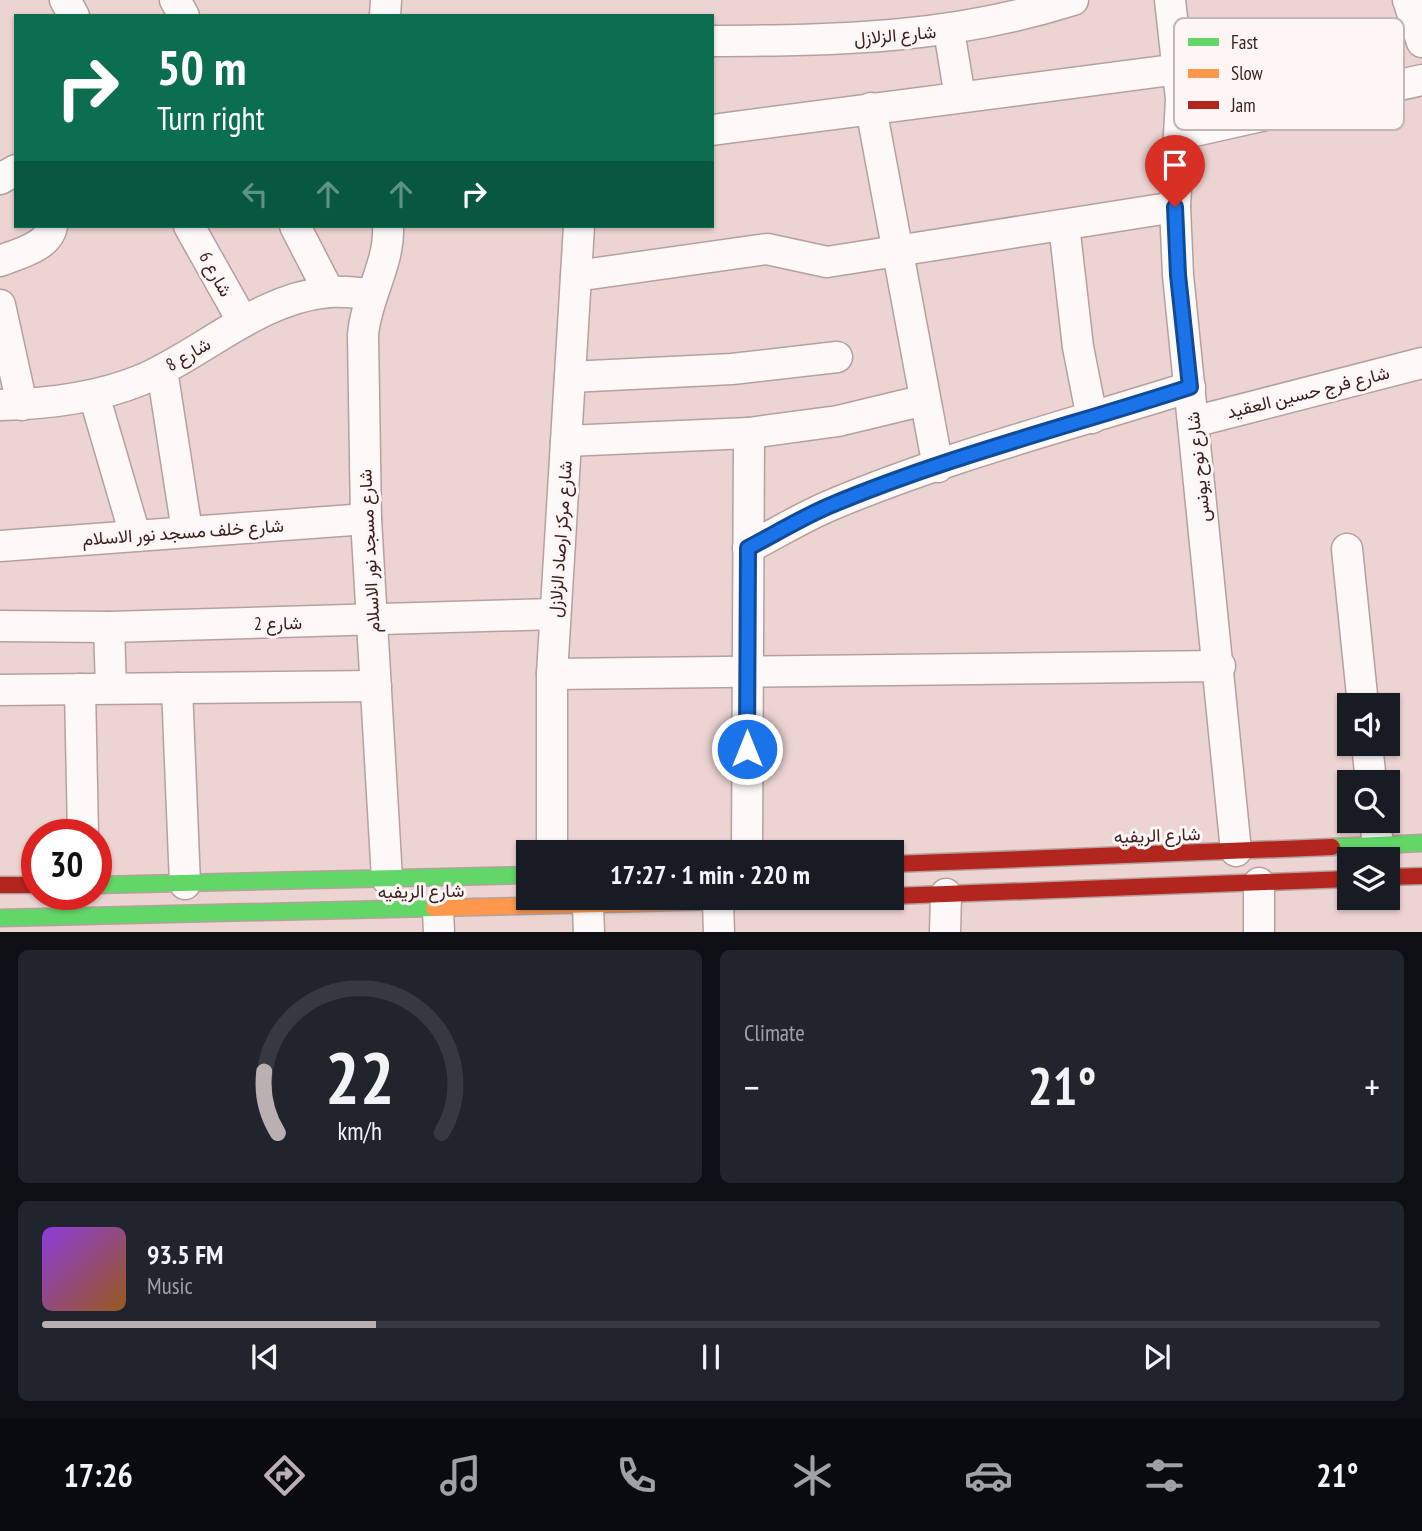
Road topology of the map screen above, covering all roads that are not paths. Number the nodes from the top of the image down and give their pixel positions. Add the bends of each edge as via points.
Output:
1 (1073, 0) edge
2 (1170, 0) edge
3 (1408, 0) edge
4 (949, 31) junction
5 (1174, 31) edge
6 (714, 41) edge
7 (1422, 42) edge
8 (1174, 70) edge
9 (1422, 80) edge
10 (1404, 84) edge
11 (960, 97) junction
12 (871, 108) junction
13 (714, 130) edge
14 (1181, 130) edge
15 (1199, 130) edge
16 (1181, 134) junction
17 (1175, 207) junction
18 (1064, 225) junction
19 (51, 228) edge
20 (190, 228) edge
21 (296, 228) edge
22 (388, 228) edge
23 (579, 228) edge
24 (897, 250) junction
25 (0, 261) edge
26 (576, 276) junction
27 (329, 292) junction
28 (370, 294) junction
29 (0, 305) edge
30 (243, 322) junction
31 (837, 357) dead end
32 (1422, 363) edge
33 (162, 370) junction
34 (570, 377) junction
35 (1190, 387) junction
36 (94, 395) junction
37 (925, 400) junction
38 (11, 405) edge
39 (1091, 418) junction
40 (1193, 422) junction
41 (749, 433) junction
42 (566, 441) junction
43 (938, 467) junction
44 (366, 519) junction
45 (187, 531) junction
46 (135, 535) junction
47 (0, 546) edge
48 (748, 548) junction
49 (1347, 549) dead end
50 (555, 614) junction
51 (372, 620) junction
52 (0, 626) edge
53 (109, 627) junction
54 (1220, 666) junction
55 (747, 672) junction
56 (552, 674) junction
57 (376, 686) junction
58 (111, 688) junction
59 (177, 688) junction
60 (80, 689) junction
61 (0, 690) edge
62 (1362, 693) edge
63 (83, 819) edge
64 (1376, 833) edge
65 (552, 840) edge
66 (747, 840) edge
67 (1422, 843) edge
68 (1236, 851) junction
69 (904, 864) edge
70 (516, 875) edge
71 (1422, 876) edge
72 (1400, 877) edge
73 (387, 879) junction
74 (1337, 880) edge
75 (1259, 883) junction
76 (184, 884) junction
77 (0, 885) edge
78 (21, 885) edge
79 (112, 885) edge
80 (946, 894) junction
81 (904, 896) edge
82 (516, 908) edge
83 (569, 910) edge
84 (657, 910) edge
85 (718, 910) edge
86 (0, 918) edge
87 (588, 919) edge
88 (439, 921) edge
89 (274, 923) edge
90 (719, 932) edge
91 (945, 932) edge
92 (1259, 932) edge

1 - 4 street, شارع الزلازل
2 - 5 street, شارع نوح يونس
3 - 7 street
4 - 6 street, شارع الزلازل via 859,40
4 - 11 street
8 - 11 street
9 - 10 street
11 - 12 street
12 - 13 street
12 - 24 street
14 - 16 street, شارع نوح يونس
15 - 16 street
16 - 17 street, شارع نوح يونس
17 - 18 street
17 - 35 street, شارع نوح يونس
18 - 24 street
18 - 39 street
19 - 25 street via 40,244
20 - 30 street, شارع 6
21 - 27 street
22 - 28 street, شارع مسجد نور الاسلام via 386,253
23 - 26 street, شارع مركز ارصاد الزلازل
24 - 26 street via 827,262 767,249
24 - 37 street
26 - 34 street, شارع مركز ارصاد الزلازل
27 - 28 street, شارع 8
27 - 30 street, شارع 8 via 298,298
28 - 44 street, شارع مسجد نور الاسلام via 363,335
29 - 38 street
30 - 33 street, شارع 8
31 - 34 street via 718,370
32 - 40 street, شارع فرج حسين العقيد
33 - 36 street, شارع 8
33 - 45 street
34 - 42 street, شارع مركز ارصاد الزلازل
35 - 39 street
35 - 40 street, شارع نوح يونس
36 - 38 street, شارع 8
36 - 46 street
37 - 41 street via 838,421
37 - 43 street
39 - 43 street
40 - 54 street, شارع نوح يونس
41 - 42 street
41 - 48 street
42 - 50 street, شارع مركز ارصاد الزلازل
43 - 48 street via 829,506
44 - 45 street, شارع خلف مسجد نور الاسلام
44 - 51 street, شارع مسجد نور الاسلام
45 - 46 street, شارع خلف مسجد نور الاسلام
46 - 47 street, شارع خلف مسجد نور الاسلام
48 - 55 street
49 - 62 street
50 - 51 street, شارع 2
50 - 56 street, شارع مركز ارصاد الزلازل
51 - 53 street, شارع 2
51 - 57 street, شارع مسجد نور الاسلام
52 - 53 street, شارع 2
53 - 58 street
54 - 55 street
54 - 68 street, شارع نوح يونس
55 - 56 street
55 - 66 street
56 - 65 street, شارع مركز ارصاد الزلازل
57 - 59 street
57 - 73 street, شارع مسجد نور الاسلام
58 - 59 street
58 - 60 street
59 - 76 street
60 - 61 street
60 - 63 street
64 - 67 street, شارع الريفيه
64 - 68 street, شارع الريفيه
68 - 69 street, شارع الريفيه
70 - 73 street, شارع الريفيه
71 - 72 street
73 - 76 street, شارع الريفيه
74 - 75 street
75 - 80 street
75 - 92 street
76 - 79 street, شارع الريفيه
77 - 78 street
80 - 81 street
80 - 91 street
82 - 88 street, شارع الريفيه
83 - 87 street, شارع الريفيه
84 - 87 street, شارع الريفيه
85 - 90 street
86 - 89 street, شارع الريفيه
88 - 89 street, شارع الريفيه

